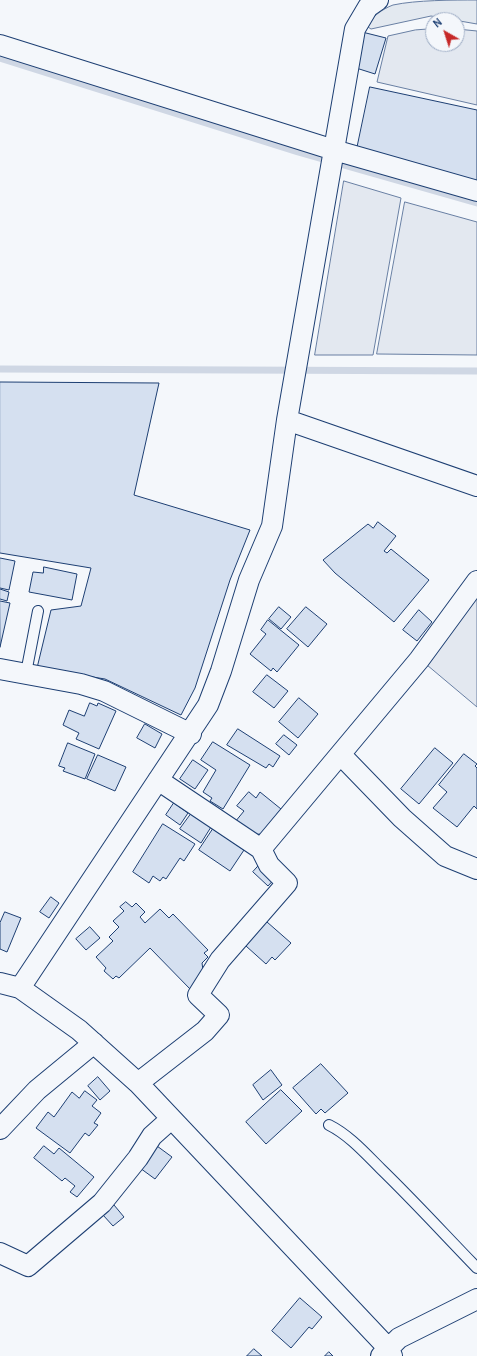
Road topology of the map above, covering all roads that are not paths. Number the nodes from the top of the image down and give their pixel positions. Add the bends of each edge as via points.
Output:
1 (378, 0) edge
2 (0, 45) edge
3 (333, 158) junction
4 (477, 191) edge
5 (287, 420) junction
6 (477, 486) edge
7 (477, 581) edge
8 (38, 611) dead end
9 (0, 669) edge
10 (26, 673) junction
11 (191, 734) junction
12 (341, 755) junction
13 (158, 780) junction
14 (261, 849) junction
15 (477, 869) edge
16 (0, 983) edge
17 (20, 988) junction
18 (94, 1043) junction
19 (138, 1084) junction
20 (171, 1119) junction
21 (329, 1125) dead end
22 (0, 1129) edge
23 (0, 1253) edge
24 (477, 1268) edge
25 (477, 1299) edge
26 (387, 1353) edge

1 - 3 street via 368,7 355,29
2 - 3 street
3 - 4 street
3 - 5 street
5 - 6 street
5 - 11 street via 272,526 249,580 208,706
7 - 12 street via 419,660
8 - 10 lane
9 - 10 street
10 - 11 street via 104,691
11 - 13 street
12 - 14 street
12 - 15 street via 402,818 446,856
13 - 14 street
13 - 17 street
14 - 19 street via 269,865 287,883 220,960 198,995 219,1015 205,1031
16 - 17 street
17 - 18 street
18 - 19 street
18 - 22 street via 37,1090
19 - 20 street
20 - 23 street via 152,1136 102,1203 28,1266
20 - 26 street
21 - 24 lane via 365,1153
25 - 26 street via 399,1338

